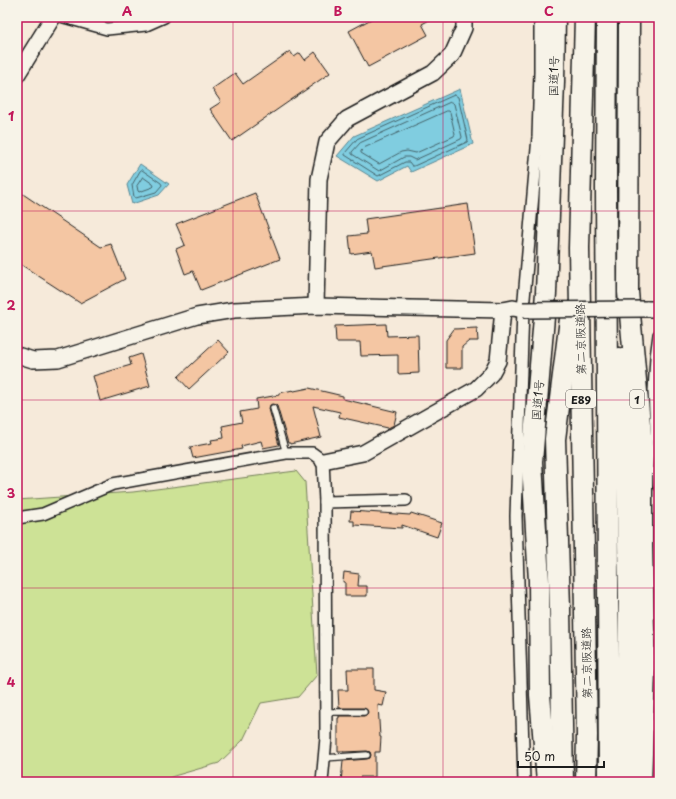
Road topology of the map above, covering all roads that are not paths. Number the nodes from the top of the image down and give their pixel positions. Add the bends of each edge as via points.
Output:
1 (53, 17) edge
2 (64, 17) edge
3 (164, 17) edge
4 (464, 17) edge
5 (540, 17) edge
6 (555, 17) edge
7 (586, 17) edge
8 (607, 17) edge
9 (629, 17) edge
10 (17, 75) edge
11 (606, 228) junction
12 (579, 248) junction
13 (316, 306) junction
14 (653, 309) edge
15 (503, 310) junction
16 (523, 310) junction
17 (659, 335) edge
18 (17, 355) edge
19 (273, 408) dead end
20 (286, 453) junction
21 (324, 461) junction
22 (659, 485) edge
23 (406, 500) dead end
24 (325, 502) junction
25 (17, 518) edge
26 (326, 712) junction
27 (364, 712) dead end
28 (367, 755) dead end
29 (324, 758) junction
30 (322, 782) edge
31 (524, 782) edge
32 (547, 782) edge
33 (563, 782) edge
34 (586, 782) edge
35 (609, 782) edge
36 (626, 782) edge
37 (641, 782) edge

1 - 10 street
2 - 3 street via 107,29 146,25
4 - 13 street via 464,28 452,55 433,73 347,119 328,142 318,179
5 - 16 street via 538,137
6 - 32 highway, 国道1号 via 546,293 532,462 539,581 540,695
7 - 12 highway, 第二京阪道路 / E89
8 - 11 highway, 第二京阪道路 / E89
9 - 37 highway, 1 via 628,292 642,447 645,664
11 - 35 highway, 第二京阪道路 / E89
11 - 36 highway via 626,432
12 - 33 highway via 555,439
12 - 34 highway, 第二京阪道路 / E89
13 - 15 street
13 - 18 street via 234,310 197,316 58,358 33,360
14 - 16 street, bridge
15 - 16 street
15 - 21 street via 498,361 491,374 476,389 363,452
16 - 31 street via 516,516
17 - 22 street via 654,391
19 - 20 lane
20 - 21 street via 312,454
20 - 25 street via 113,484 43,514
21 - 24 street
23 - 24 street
24 - 26 street
26 - 27 lane
26 - 29 street
28 - 29 lane
29 - 30 street

